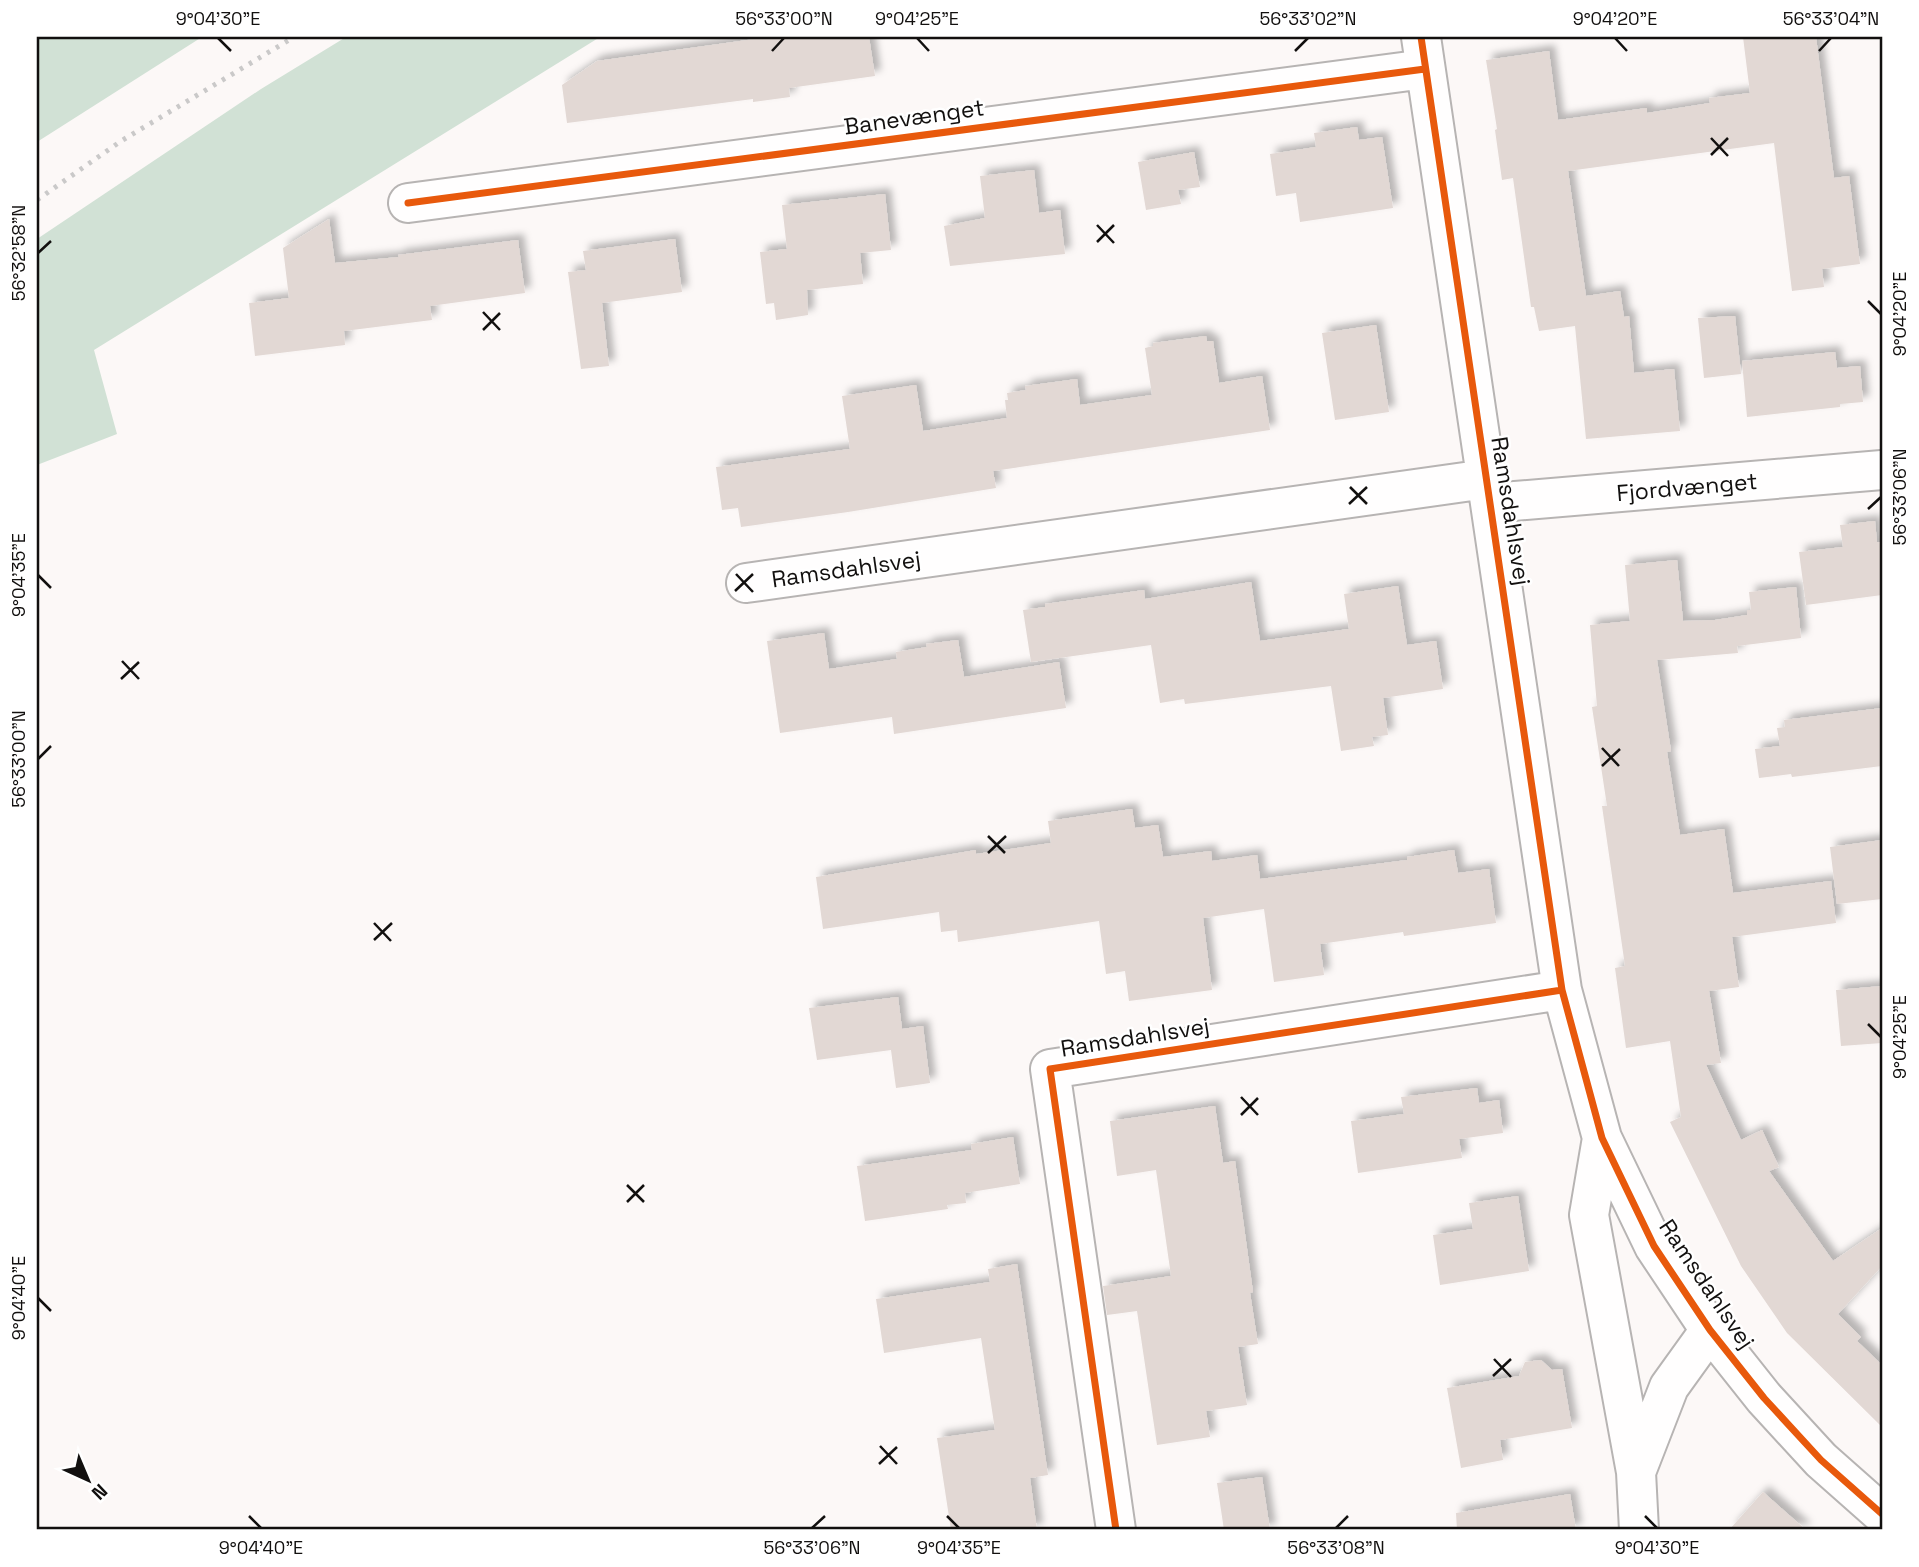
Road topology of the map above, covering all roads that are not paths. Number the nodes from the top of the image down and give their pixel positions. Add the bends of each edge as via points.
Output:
1 (1423, 53) edge
2 (408, 204) dead end
3 (1882, 470) edge
4 (1489, 491) junction
5 (746, 583) dead end
6 (1562, 990) junction
7 (1602, 1138) junction
8 (1710, 1330) junction
9 (1636, 1472) junction
10 (1882, 1514) edge
11 (1115, 1530) edge
12 (1639, 1530) edge

1 - 2 street, Banevænget
1 - 4 street, Ramsdahlsvej
3 - 4 street, Fjordvænget
4 - 5 street, Ramsdahlsvej
4 - 6 street, Ramsdahlsvej
6 - 7 street, Ramsdahlsvej
6 - 11 street, Ramsdahlsvej via 1050,1069
7 - 8 street, Ramsdahlsvej via 1654,1246
7 - 9 street, Ramsdahlsvej via 1589,1215
8 - 9 street, Ramsdahlsvej via 1669,1387
8 - 10 street, Ramsdahlsvej via 1821,1460
9 - 12 street, Ramsdahlsvej

